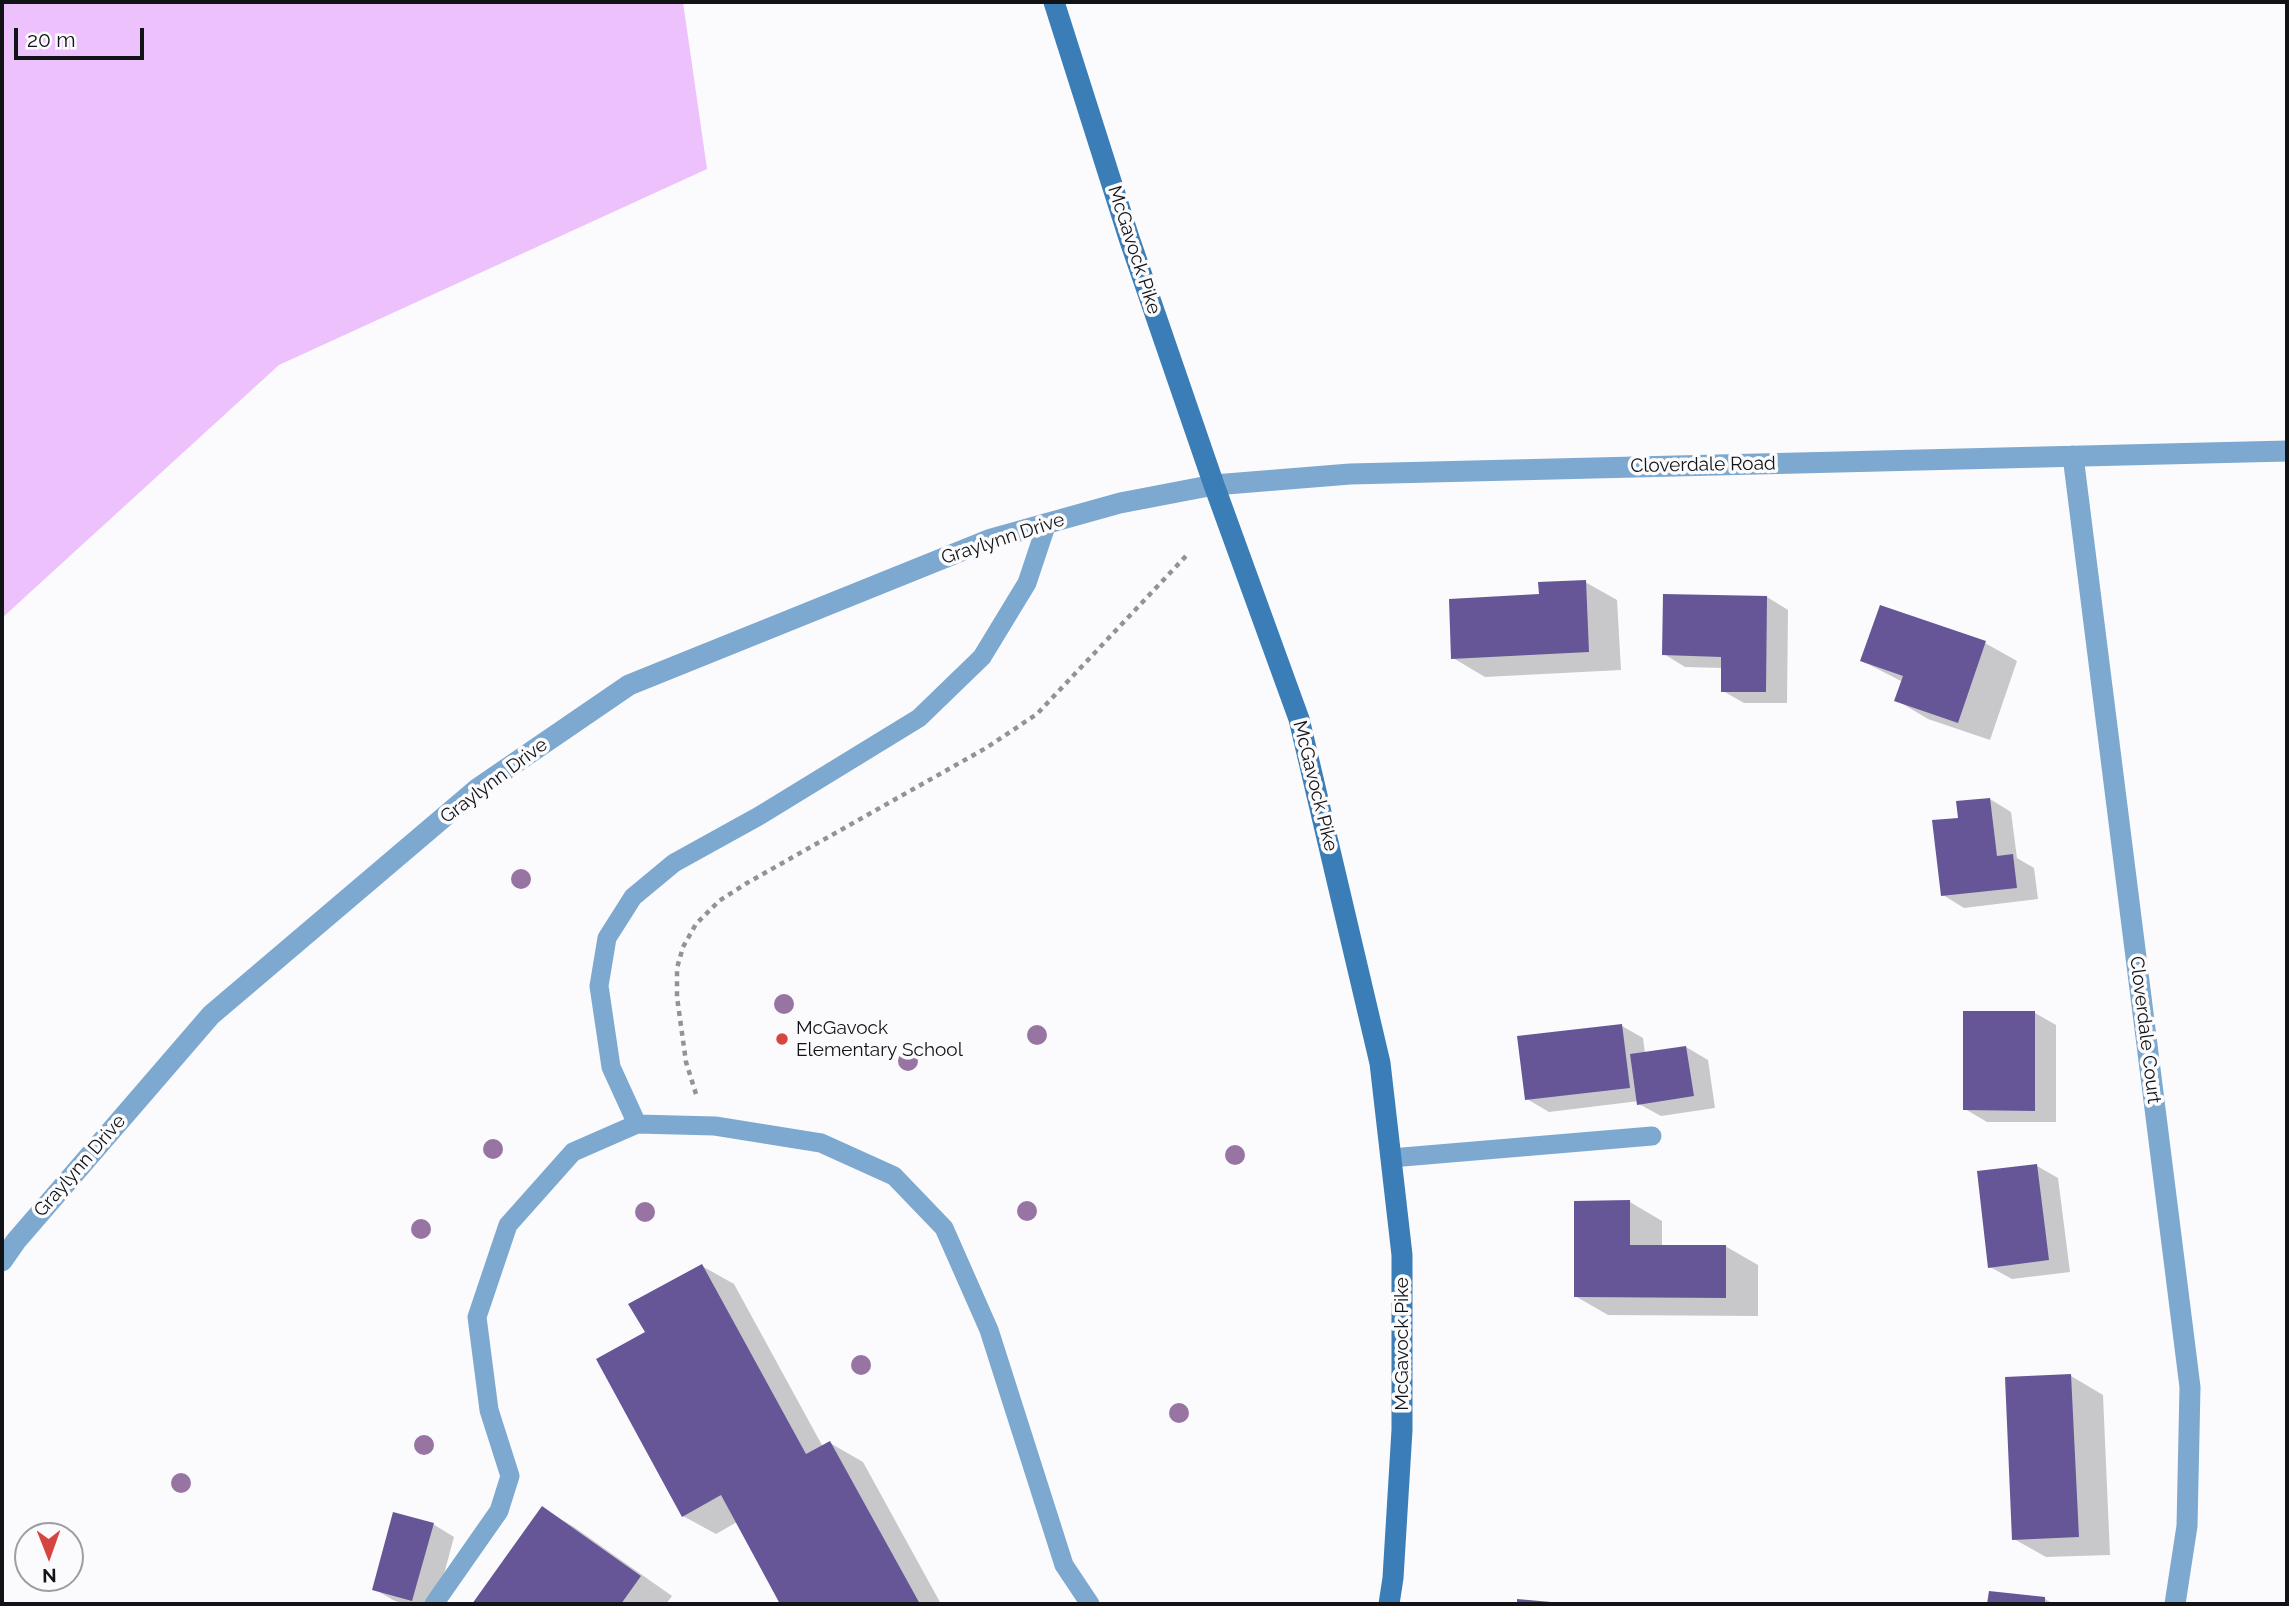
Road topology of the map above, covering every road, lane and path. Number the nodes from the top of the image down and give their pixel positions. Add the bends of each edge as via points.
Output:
1 (1054, 2) edge
2 (2287, 451) edge
3 (2073, 456) junction
4 (1214, 485) junction
5 (1120, 503) joint
6 (1047, 523) junction
7 (1186, 556) dead end
8 (637, 1124) junction
9 (704, 1125) junction
10 (1652, 1136) dead end
11 (1391, 1158) junction
12 (2, 1261) edge
13 (433, 1604) edge
14 (1090, 1604) edge
15 (1389, 1604) edge
16 (2175, 1604) edge

1 - 4 main road, McGavock Pike
2 - 3 street, Cloverdale Road
3 - 4 street, Cloverdale Road via 1350,474
3 - 16 street, Cloverdale Court via 2190,1387 2187,1526
4 - 5 street, Cloverdale Road
4 - 11 main road, McGavock Pike via 1299,719 1380,1063
5 - 6 street, Graylynn Drive
6 - 8 lane via 1027,583 982,657 919,718 674,863 634,897 607,938 600,986 611,1067
6 - 12 street, Graylynn Drive via 991,539 629,685 477,789 211,1015
7 - 9 path via 1037,714 986,748 747,883 719,901 696,924 677,968 677,996 686,1062
8 - 9 lane
8 - 13 lane via 573,1152 508,1225 477,1317 489,1410 510,1476 499,1511
9 - 14 lane via 821,1143 894,1176 944,1228 989,1330 1064,1565
10 - 11 lane
11 - 15 main road, McGavock Pike via 1402,1255 1402,1403

